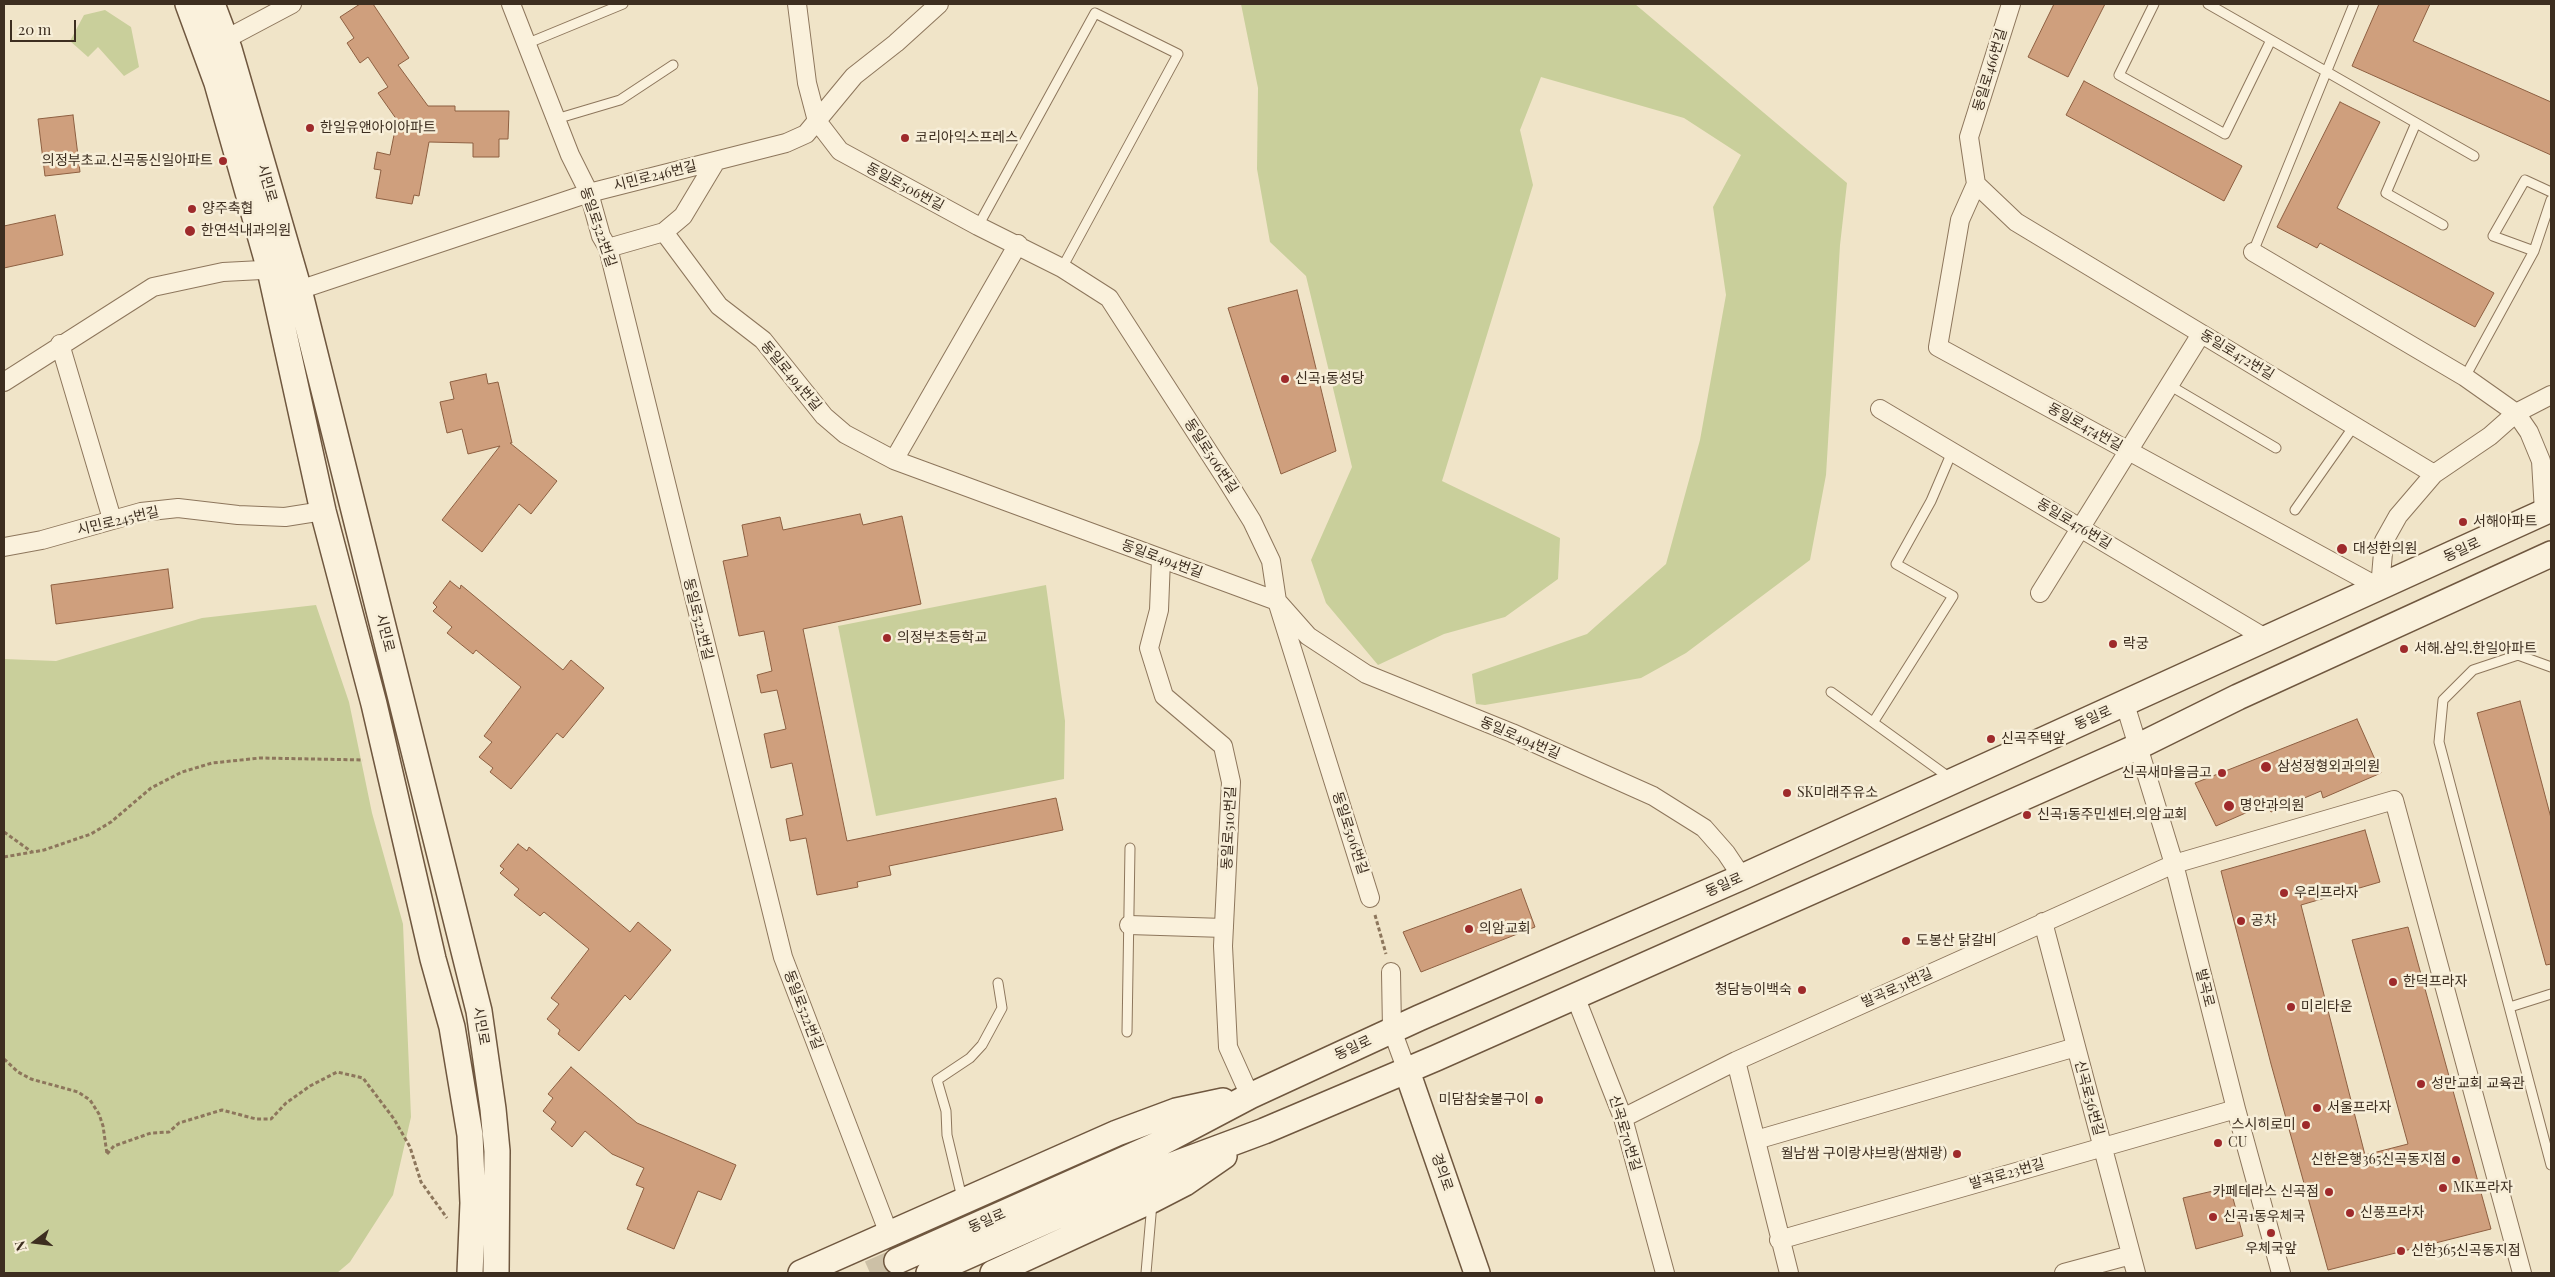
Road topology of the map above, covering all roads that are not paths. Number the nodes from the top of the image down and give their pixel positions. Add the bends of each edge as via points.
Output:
1 (188, 4) edge
2 (212, 4) edge
3 (292, 4) edge
4 (511, 4) edge
5 (623, 4) edge
6 (797, 4) edge
7 (939, 4) edge
8 (2011, 4) edge
9 (2154, 4) edge
10 (2208, 4) edge
11 (2354, 4) edge
12 (226, 39) junction
13 (2271, 40) junction
14 (526, 44) junction
15 (673, 65) dead end
16 (2327, 73) junction
17 (556, 119) junction
18 (817, 120) junction
19 (2416, 123) junction
20 (2474, 156) dead end
21 (716, 161) junction
22 (1976, 184) junction
23 (2551, 192) edge
24 (589, 193) junction
25 (2551, 200) edge
26 (2442, 224) dead end
27 (978, 226) junction
28 (664, 232) junction
29 (1018, 244) junction
30 (608, 248) junction
31 (2534, 251) junction
32 (2253, 252) joint
33 (1062, 268) junction
34 (287, 276) junction
35 (2201, 334) junction
36 (60, 344) junction
37 (2465, 377) junction
38 (4, 382) edge
39 (2169, 385) junction
40 (2551, 395) edge
41 (1880, 409) dead end
42 (2516, 414) junction
43 (2354, 426) junction
44 (2276, 448) dead end
45 (2128, 451) junction
46 (1952, 452) junction
47 (894, 460) junction
48 (2434, 474) junction
49 (2295, 510) dead end
50 (2548, 510) edge
51 (323, 511) junction
52 (112, 520) junction
53 (2080, 528) junction
54 (4, 547) edge
55 (2551, 554) edge
56 (1162, 559) junction
57 (2380, 588) junction
58 (2040, 593) dead end
59 (1276, 601) junction
60 (2267, 639) junction
61 (2551, 667) edge
62 (1832, 692) dead end
63 (2125, 704) junction
64 (1874, 721) junction
65 (2139, 746) junction
66 (1955, 781) junction
67 (1130, 848) dead end
68 (2174, 864) junction
69 (1742, 877) junction
70 (1370, 898) road end
71 (2043, 922) junction
72 (1129, 925) junction
73 (1224, 928) junction
74 (1391, 972) road end
75 (998, 982) dead end
76 (2551, 994) edge
77 (1574, 996) junction
78 (2510, 1007) junction
79 (1392, 1030) junction
80 (1128, 1032) dead end
81 (2076, 1047) junction
82 (1736, 1061) junction
83 (1407, 1071) junction
84 (1250, 1096) junction
85 (2236, 1109) junction
86 (1623, 1118) junction
87 (1264, 1131) junction
88 (1756, 1140) junction
89 (2102, 1146) junction
90 (2551, 1165) edge
91 (1152, 1200) junction
92 (963, 1201) junction
93 (889, 1234) junction
94 (1779, 1240) junction
95 (2131, 1255) junction
96 (897, 1261) tunnel mouth
97 (470, 1273) edge
98 (496, 1273) edge
99 (801, 1273) edge
100 (929, 1273) edge
101 (993, 1273) edge
102 (1146, 1273) edge
103 (1477, 1273) edge
104 (1665, 1273) edge
105 (1789, 1273) edge
106 (2064, 1273) edge
107 (2136, 1273) edge
108 (2281, 1273) edge
109 (2522, 1273) edge

1 - 34 street, 시민로
2 - 12 street, 시민로
3 - 12 street
4 - 14 street, 동일로522번길
5 - 14 lane
6 - 18 street, 동일로506번길 via 807,83
7 - 18 street, 시민로246번길 via 854,76
8 - 22 street, 동일로466번길 via 1970,137
9 - 13 lane via 2119,75 2225,134
10 - 13 lane
11 - 16 lane
12 - 34 street, 시민로
13 - 16 lane
14 - 17 street, 동일로522번길
15 - 17 lane via 620,100
16 - 19 lane
16 - 32 lane
17 - 24 street, 동일로522번길
18 - 21 street, 시민로246번길 via 806,134 786,143
18 - 27 street, 동일로506번길 via 840,151
19 - 20 lane
19 - 26 lane via 2386,193
21 - 24 street, 시민로246번길
21 - 28 street via 683,216
22 - 35 street, 동일로472번길 via 2016,222
22 - 45 street, 동일로474번길 via 1960,220 1938,347
23 - 31 lane via 2525,180 2493,236
24 - 30 street, 동일로522번길 via 601,236
24 - 34 street, 시민로246번길
25 - 31 lane
27 - 29 street, 동일로506번길
27 - 33 lane via 1094,13 1178,54
28 - 30 street
28 - 47 street, 동일로494번길 via 719,306 763,340 824,416 845,434
29 - 33 street, 동일로506번길
29 - 47 street
30 - 93 street, 동일로522번길 via 782,957
31 - 37 lane
32 - 37 street
33 - 59 street, 동일로506번길 via 1109,298 1185,415 1252,521 1271,561
34 - 36 street via 223,272 153,287
34 - 51 street, 시민로
34 - 98 street, 시민로 via 479,1011 497,1151
35 - 39 street
35 - 43 street, 동일로472번길
36 - 38 street
36 - 52 street
37 - 42 street
39 - 44 lane
39 - 45 street
40 - 42 street
41 - 46 street, 동일로476번길
42 - 48 street
42 - 50 street via 2529,432 2542,462
43 - 48 street, 동일로472번길
43 - 49 lane
45 - 53 street
45 - 57 street, 동일로474번길
46 - 53 street, 동일로476번길
46 - 64 lane via 1931,502 1896,564 1954,596
47 - 56 street, 동일로494번길
48 - 57 street via 2398,516 2384,541
50 - 57 street, 동일로
51 - 52 street, 시민로245번길 via 285,517 178,508 141,512
51 - 97 street, 시민로 via 374,704 458,1052 466,1097 472,1169
52 - 54 street, 시민로245번길
53 - 58 street
53 - 60 street, 동일로476번길
55 - 65 street, 동일로
56 - 59 street, 동일로494번길
56 - 73 street, 동일로510번길 via 1159,610 1149,648 1164,696 1223,746 1231,782
57 - 60 street, 동일로
59 - 69 street, 동일로494번길 via 1308,636 1366,674 1512,733 1653,796 1704,828
59 - 70 street, 동일로506번길
60 - 63 street, 동일로
61 - 78 lane via 2518,655 2473,670 2443,700 2438,742
62 - 64 lane
63 - 65 street, 발곡로
63 - 66 street, 동일로
64 - 66 lane
65 - 68 street, 발곡로
65 - 77 street, 동일로
66 - 69 street, 동일로
67 - 72 lane
68 - 71 street, 발곡로31번길
68 - 85 street, 발곡로
68 - 109 street, 발곡로31번길 via 2394,800
69 - 79 street, 동일로
71 - 81 street, 신곡로56번길
71 - 82 street, 발곡로31번길
72 - 73 street
72 - 80 lane
73 - 84 street, 동일로510번길 via 1228,1047
74 - 79 street
75 - 92 lane via 1002,1008 982,1044 970,1058 938,1080 946,1111 947,1136
76 - 78 lane
77 - 83 street, 동일로
77 - 86 street, 신곡로70번길
78 - 90 lane
79 - 83 street
79 - 84 street, 동일로
81 - 88 street
81 - 89 street, 신곡로56번길
82 - 86 street, 발곡로31번길
82 - 88 street
83 - 87 street, 동일로
83 - 103 street, 경의로
84 - 92 street via 1176,1111 1117,1132
84 - 96 street, 동일로 via 1159,1144
85 - 89 street, 발곡로23번길
85 - 108 street, 발곡로
86 - 104 street, 신곡로70번길
87 - 91 street via 1185,1184
87 - 100 street, 동일로 via 1170,1166
88 - 94 street
89 - 94 street, 발곡로23번길
89 - 95 street, 신곡로56번길
91 - 101 street
91 - 102 lane
92 - 93 street
93 - 99 street
94 - 105 street
95 - 106 street
95 - 107 street, 신곡로56번길

